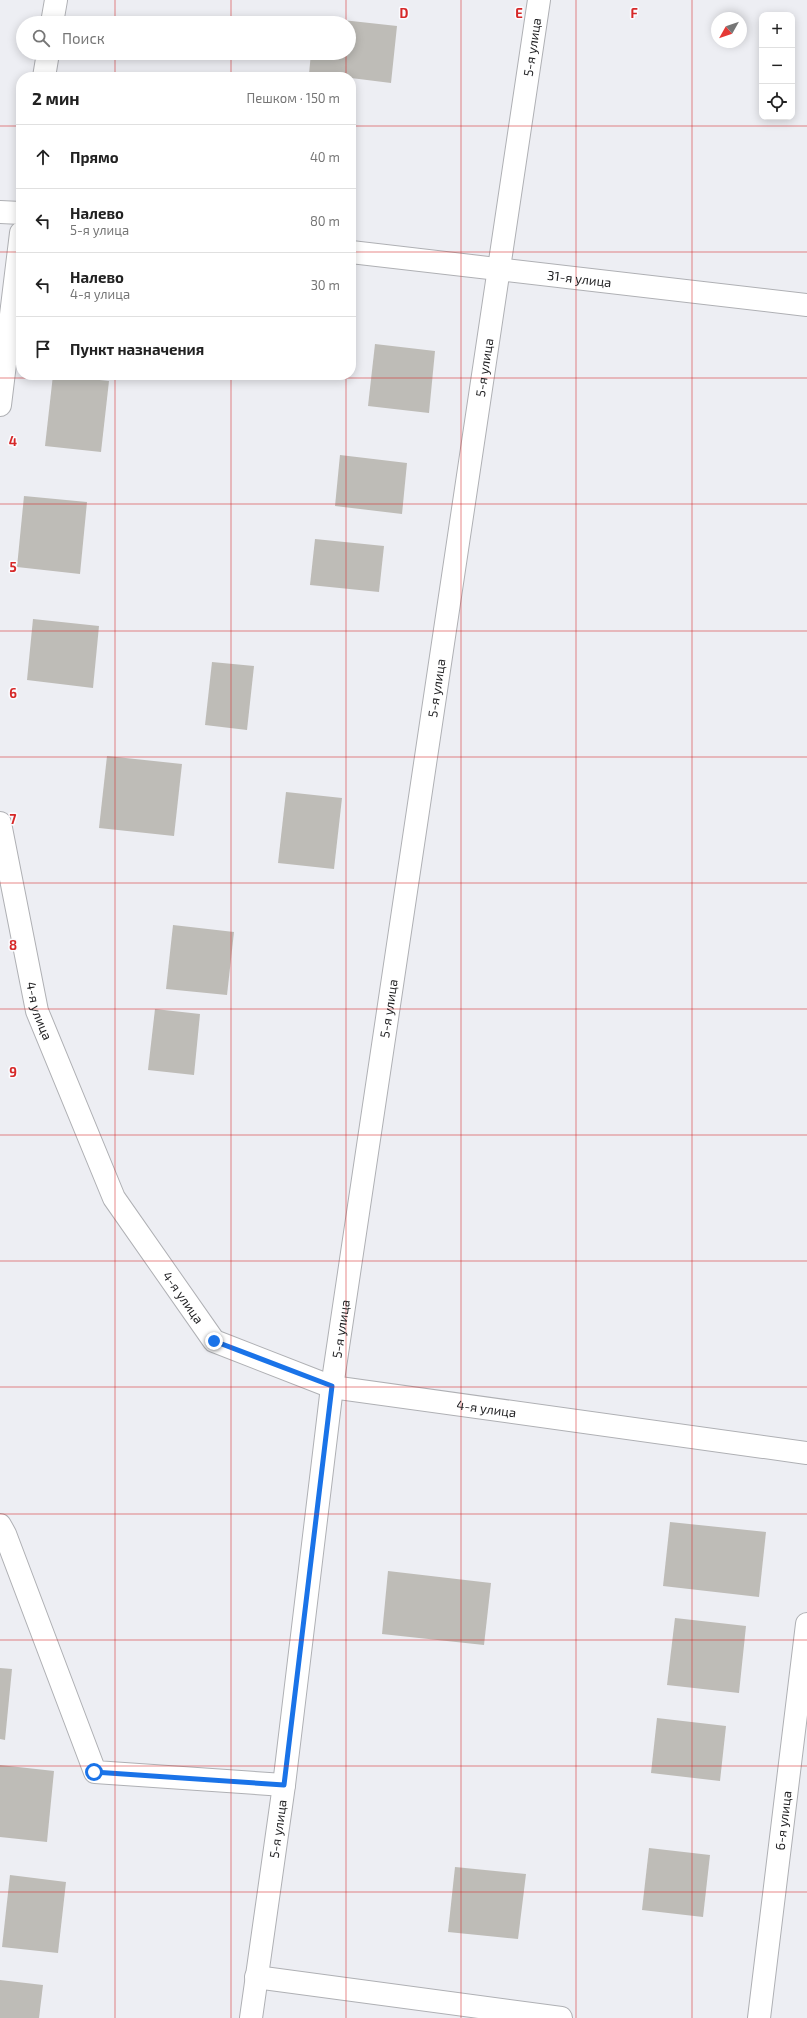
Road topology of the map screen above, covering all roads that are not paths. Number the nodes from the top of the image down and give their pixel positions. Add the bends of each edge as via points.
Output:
1 (56, 0) edge
2 (540, 0) edge
3 (53, 16) edge
4 (47, 60) edge
5 (45, 72) edge
6 (0, 212) edge
7 (16, 213) edge
8 (356, 253) edge
9 (499, 269) junction
10 (16, 274) edge
11 (807, 305) edge
12 (0, 405) edge
13 (0, 823) edge
14 (332, 1386) junction
15 (807, 1453) edge
16 (0, 1525) edge
17 (807, 1624) edge
18 (284, 1785) junction
19 (256, 1977) junction
20 (250, 2018) edge
21 (560, 2018) edge
22 (760, 2018) edge

1 - 3 street
2 - 9 street, 5-я улица
4 - 5 street
6 - 7 street
8 - 9 street, 31-я улица
9 - 11 street, 31-я улица
9 - 14 street, 5-я улица
10 - 12 street
13 - 14 street, 4-я улица via 37,1011 114,1198 214,1341
14 - 15 street, 4-я улица
14 - 18 street, 5-я улица
16 - 18 street via 94,1772
17 - 22 street, 6-я улица
18 - 19 street, 5-я улица
19 - 20 street, 5-я улица
19 - 21 street

